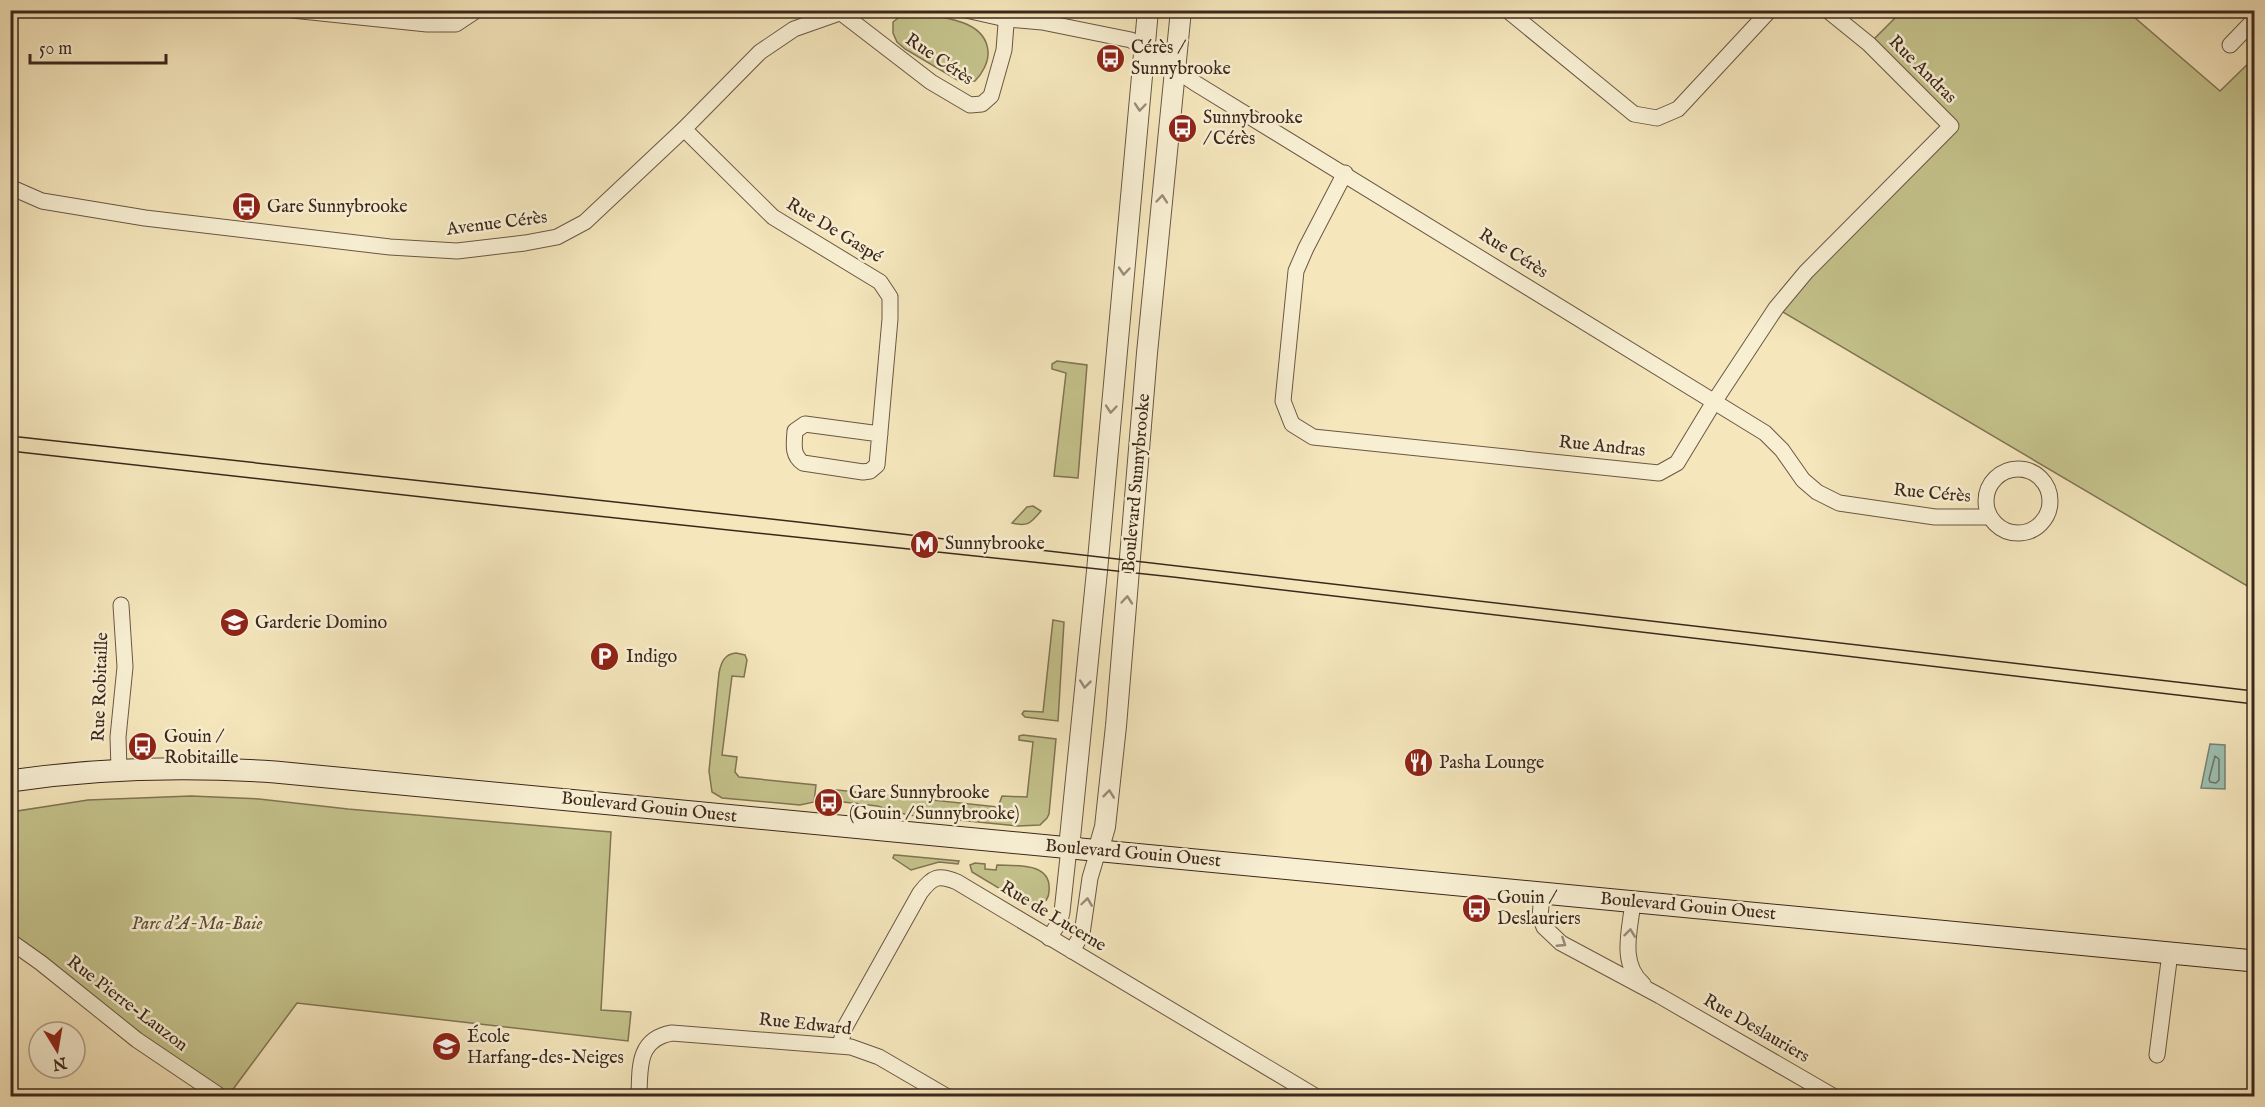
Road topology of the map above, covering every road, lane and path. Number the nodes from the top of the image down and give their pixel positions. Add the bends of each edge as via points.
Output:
1 (292, 10) edge
2 (477, 10) edge
3 (966, 10) edge
4 (1148, 10) edge
5 (1181, 10) edge
6 (1507, 10) edge
7 (1770, 10) edge
8 (1827, 10) edge
9 (843, 11) edge
10 (1007, 15) edge
11 (2254, 20) edge
12 (2230, 45) dead end
13 (1145, 48) junction
14 (1174, 68) junction
15 (684, 129) junction
16 (1345, 173) junction
17 (10, 187) edge
18 (1714, 402) junction
19 (880, 434) junction
20 (1990, 517) junction
21 (121, 605) dead end
22 (119, 769) junction
23 (10, 781) edge
24 (1069, 848) junction
25 (1098, 851) junction
26 (1542, 894) junction
27 (1633, 902) junction
28 (1049, 938) junction
29 (10, 941) edge
30 (1072, 951) junction
31 (2170, 953) junction
32 (2254, 961) edge
33 (1660, 996) junction
34 (840, 1046) junction
35 (2157, 1055) dead end
36 (220, 1096) edge
37 (639, 1096) edge
38 (946, 1096) edge
39 (1315, 1096) edge
40 (1833, 1096) edge

1 - 2 street via 456,24
3 - 10 street, Rue Cérès
4 - 13 street, Boulevard Sunnybrooke
5 - 14 street, Boulevard Sunnybrooke
6 - 7 street via 1634,114 1657,118 1678,109
8 - 18 street, Rue Andras via 1869,44 1951,126 1806,272 1776,308
9 - 10 street, Rue Cérès via 931,82 970,105 982,104 991,96 1004,50
9 - 15 street, Avenue Cérès via 794,29 760,52
10 - 13 street, Rue Cérès via 1124,38
11 - 12 street
13 - 14 street, Rue Cérès
13 -> 24 street, Boulevard Sunnybrooke
14 - 16 street, Rue Cérès
25 -> 14 street, Boulevard Sunnybrooke via 1106,827 1116,726
15 - 17 street, Avenue Cérès via 585,222 557,237 457,251 159,220 42,201
15 - 19 street, Rue De Gaspé via 773,217 880,282 890,297
16 - 18 street, Rue Cérès
16 - 18 street, Rue Andras via 1296,271 1283,401 1292,424 1313,437 1659,472 1677,463
18 - 20 street, Rue Cérès via 1764,433 1803,480 1839,503 1935,517
19 - 19 street, Rue De Gaspé via 877,465 870,471 804,463 794,450 795,431 806,424
20 - 20 street, Rue Cérès via 1997,525 2017,532 2037,526 2048,508 2047,488 2041,479 2023,469 2003,472 1989,487 1986,497
21 - 22 street, Rue Robitaille via 125,667
22 - 23 main road, Boulevard Gouin Ouest
22 - 24 main road, Boulevard Gouin Ouest via 275,772
24 - 25 main road, Boulevard Gouin Ouest
24 - 28 street, Boulevard Sunnybrooke via 1062,912
25 - 26 main road, Boulevard Gouin Ouest
30 -> 25 street, Boulevard Sunnybrooke via 1082,934
26 - 27 main road, Boulevard Gouin Ouest
26 -> 33 street, Rue Deslauriers via 1540,916 1553,937
27 - 31 main road, Boulevard Gouin Ouest
33 -> 27 street, Rue Deslauriers via 1635,976 1629,965
28 - 30 street, Rue de Lucerne
28 - 34 street, Rue de Lucerne via 957,882 942,877 931,880 842,1033
29 - 36 street, Rue Pierre-Lauzon via 136,1040
30 - 39 street, Rue de Lucerne
31 - 32 main road, Boulevard Gouin Ouest
31 - 35 street
33 - 40 street, Rue Deslauriers
34 - 37 street, Rue Edward via 663,1034 644,1051
34 - 38 street, Rue Edward via 879,1057

